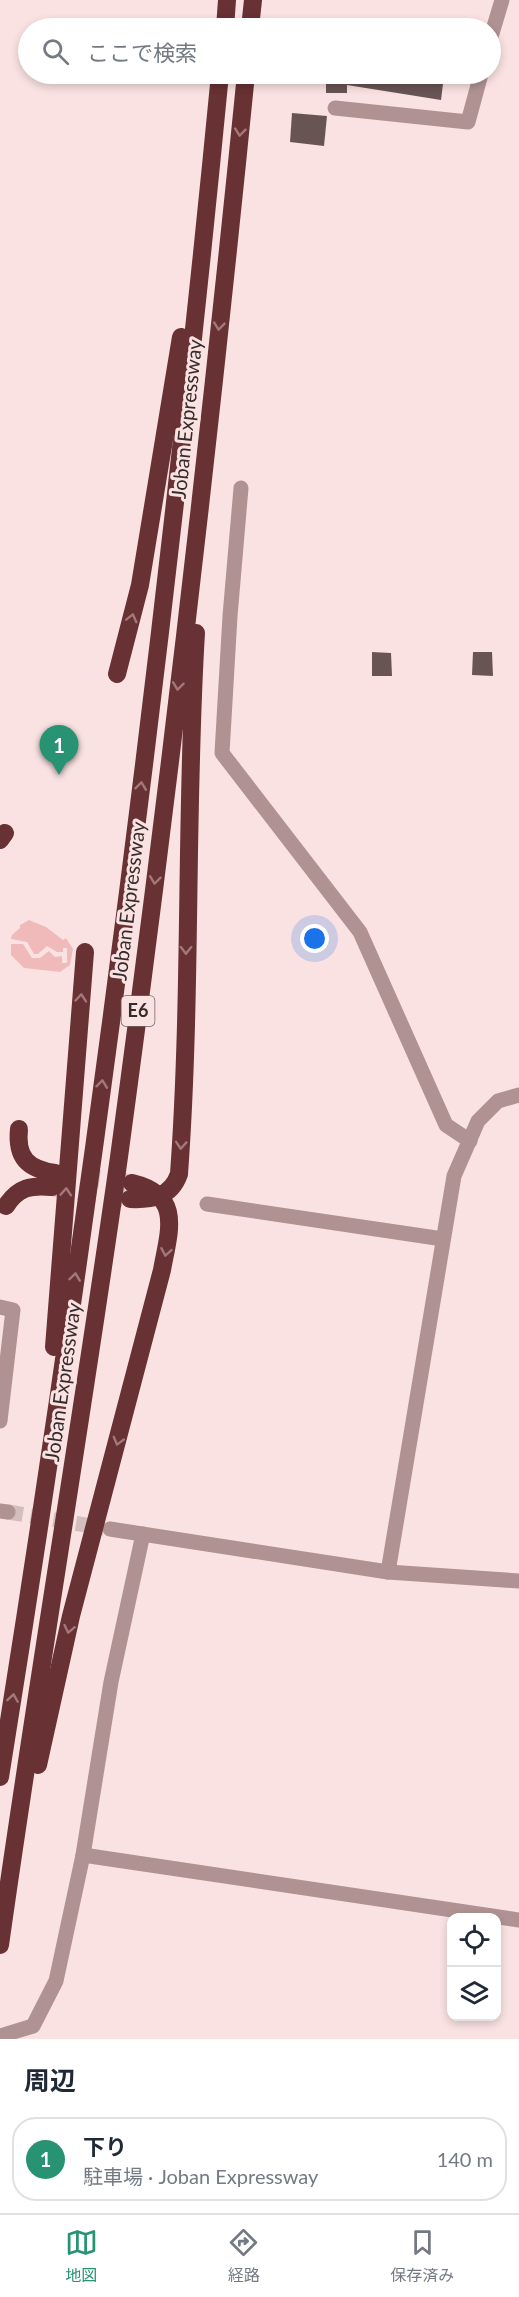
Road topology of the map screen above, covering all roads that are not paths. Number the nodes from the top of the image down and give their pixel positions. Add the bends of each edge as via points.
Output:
1 (227, 0) edge
2 (253, 0) edge
3 (502, 0) edge
4 (226, 18) edge
5 (251, 18) edge
6 (497, 18) edge
7 (219, 84) edge
8 (245, 84) edge
9 (479, 84) edge
10 (335, 108) dead end
11 (215, 129) junction
12 (208, 430) junction
13 (241, 488) dead end
14 (117, 674) dead end
15 (85, 952) dead end
16 (519, 1095) edge
17 (19, 1129) dead end
18 (470, 1141) junction
19 (131, 1191) tunnel mouth
20 (160, 1196) junction
21 (207, 1204) dead end
22 (6, 1206) dead end
23 (443, 1239) junction
24 (0, 1307) edge
25 (0, 1421) edge
26 (43, 1502) junction
27 (110, 1528) tunnel mouth
28 (143, 1534) junction
29 (388, 1572) junction
30 (519, 1581) edge
31 (0, 1777) edge
32 (82, 1855) junction
33 (9, 1883) junction
34 (519, 1920) edge
35 (0, 1945) edge
36 (0, 2036) edge

1 - 4 highway
2 - 5 highway
3 - 6 street
7 - 11 highway, Joban Expressway / E6
8 -> 12 highway, Joban Expressway / E6
9 - 10 street via 468,122
14 -> 11 highway via 154,509 198,200
26 -> 11 highway, Joban Expressway / E6 via 136,822
12 -> 20 highway via 190,750 179,1174 176,1183
12 -> 33 highway, Joban Expressway / E6 via 120,1143
13 - 18 street via 222,753 360,932 446,1125
26 -> 15 highway
16 - 18 street via 498,1101 478,1122
17 - 22 highway via 19,1150 24,1159 53,1180 19,1190
18 - 23 street via 454,1176
19 - 20 highway via 144,1186
20 -> 33 highway via 170,1227 162,1270 71,1616
21 - 23 street
23 - 29 street
24 - 25 street via 13,1310
31 -> 26 highway, Joban Expressway / E6
27 - 28 street
28 - 29 street
28 - 32 street via 111,1682
29 - 30 street
32 - 34 street
32 - 36 street via 56,1981 33,2026
33 - 35 highway, Joban Expressway / E6

